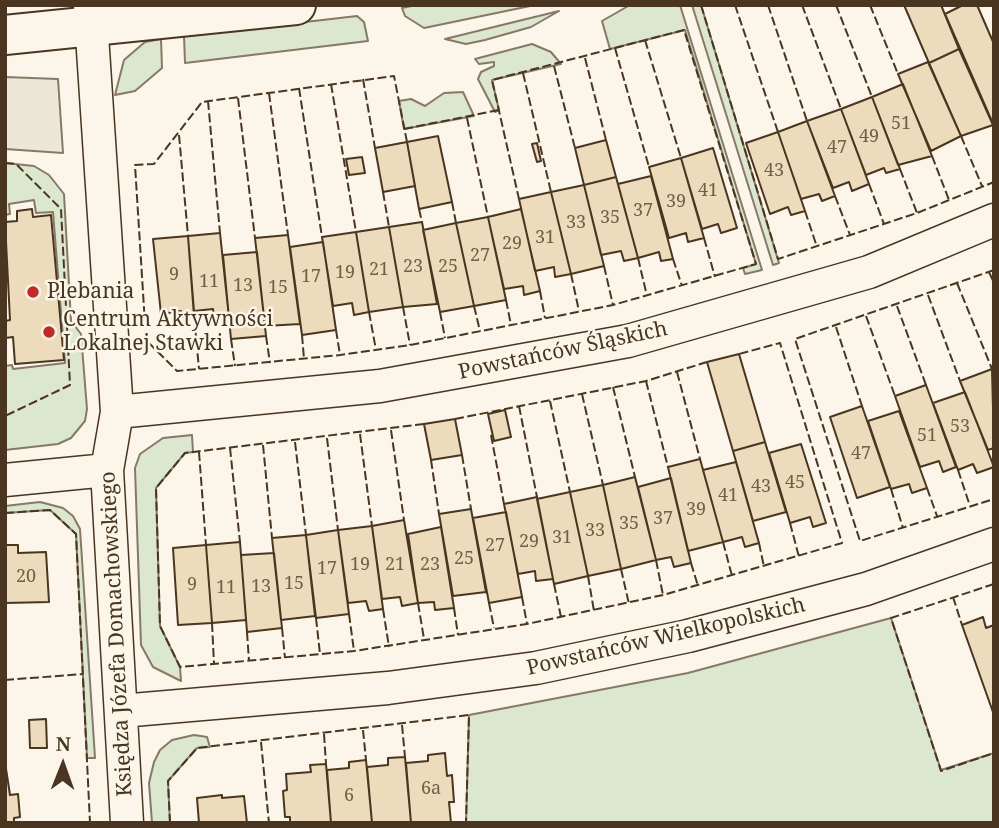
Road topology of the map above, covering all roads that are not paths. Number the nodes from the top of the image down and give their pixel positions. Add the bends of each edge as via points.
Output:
1 (296, 5) edge
2 (91, 16) edge
3 (5, 35) edge
4 (994, 220) edge
5 (117, 412) junction
6 (107, 470) junction
7 (5, 480) edge
8 (994, 544) edge
9 (121, 711) junction
10 (127, 823) edge

1 - 2 street
2 - 3 street
2 - 5 street, Księdza Józefa Domachowskiego
4 - 5 street, Powstańców Śląskich via 869,272 628,341 380,386
5 - 6 street, Księdza Józefa Domachowskiego
6 - 7 street
6 - 9 street, Księdza Józefa Domachowskiego
8 - 9 street, Powstańców Wielkopolskich via 866,589 688,636 548,666 388,688
9 - 10 street, Księdza Józefa Domachowskiego

